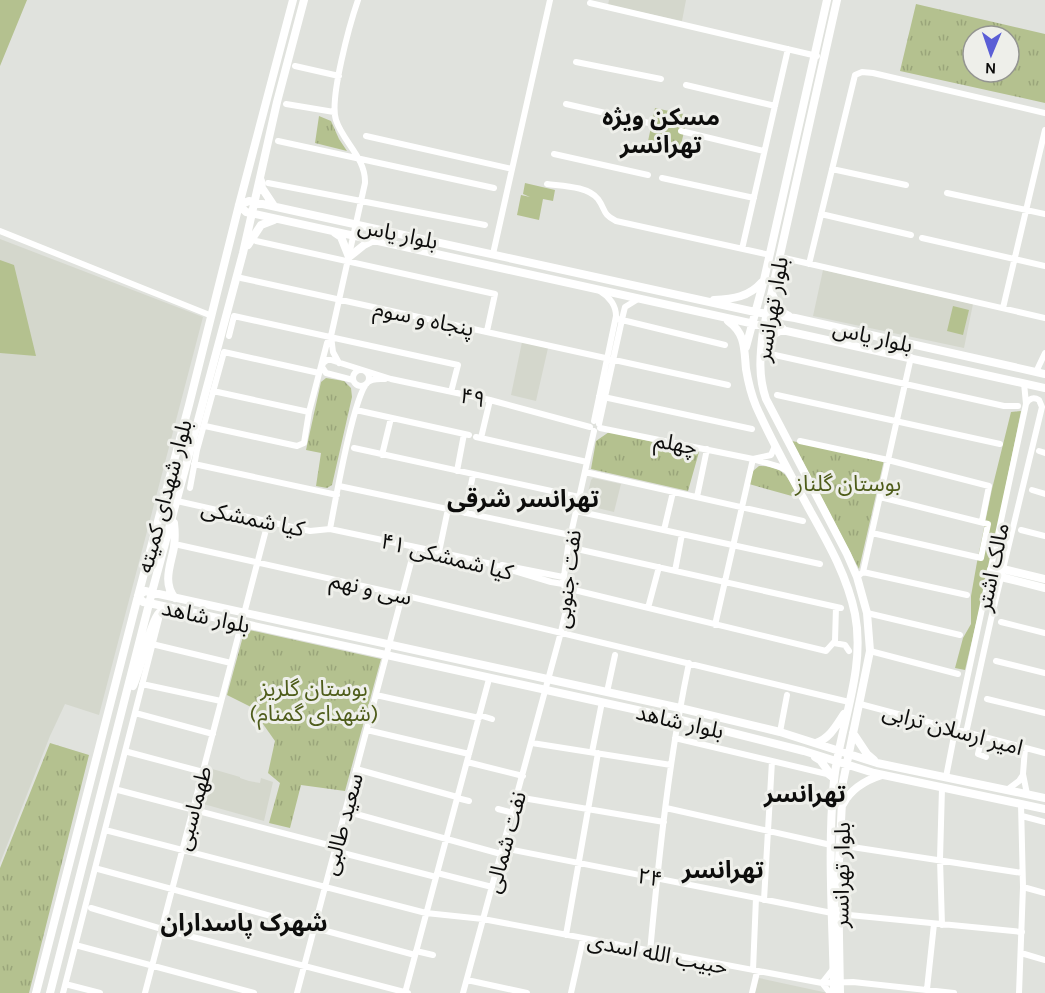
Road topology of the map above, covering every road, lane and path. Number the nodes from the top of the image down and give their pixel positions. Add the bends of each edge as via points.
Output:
1 (293, 0) edge
2 (304, 0) edge
3 (358, 0) edge
4 (549, 0) edge
5 (827, 0) edge
6 (837, 0) edge
7 (590, 3) dead end
8 (788, 49) junction
9 (820, 56) junction
10 (576, 62) dead end
11 (295, 66) dead end
12 (339, 76) junction
13 (661, 79) dead end
14 (686, 85) dead end
15 (286, 104) dead end
16 (566, 104) dead end
17 (775, 105) junction
18 (334, 112) junction
19 (1045, 113) edge
20 (649, 123) dead end
21 (1045, 130) edge
22 (681, 131) dead end
23 (366, 136) dead end
24 (278, 141) dead end
25 (764, 151) junction
26 (554, 154) dead end
27 (359, 160) junction
28 (512, 169) junction
29 (832, 169) junction
30 (261, 175) junction
31 (648, 175) dead end
32 (662, 178) dead end
33 (268, 183) dead end
34 (547, 184) dead end
35 (906, 185) dead end
36 (494, 188) dead end
37 (947, 193) dead end
38 (754, 198) junction
39 (361, 202) junction
40 (257, 203) junction
41 (239, 205) junction
42 (275, 207) junction
43 (1026, 210) junction
44 (255, 214) junction
45 (821, 214) junction
46 (1045, 214) edge
47 (280, 219) junction
48 (356, 224) junction
49 (485, 225) dead end
50 (0, 231) edge
51 (333, 231) junction
52 (911, 235) dead end
53 (354, 236) junction
54 (922, 238) dead end
55 (374, 240) junction
56 (256, 241) dead end
57 (742, 249) junction
58 (243, 253) junction
59 (493, 254) junction
60 (770, 255) junction
61 (780, 257) junction
62 (348, 259) junction
63 (1015, 259) junction
64 (809, 264) junction
65 (490, 266) junction
66 (1045, 266) edge
67 (241, 278) dead end
68 (765, 280) junction
69 (598, 290) junction
70 (772, 292) junction
71 (639, 298) junction
72 (339, 299) junction
73 (706, 301) junction
74 (1003, 308) junction
75 (755, 312) junction
76 (767, 315) junction
77 (212, 316) junction
78 (723, 317) junction
79 (795, 318) junction
80 (1045, 318) edge
81 (618, 319) junction
82 (752, 324) junction
83 (764, 326) junction
84 (783, 329) junction
85 (487, 331) junction
86 (229, 336) dead end
87 (331, 336) junction
88 (725, 345) dead end
89 (760, 350) junction
90 (746, 351) junction
91 (1045, 353) edge
92 (775, 355) dead end
93 (910, 357) junction
94 (610, 359) junction
95 (339, 364) junction
96 (322, 365) junction
97 (362, 370) junction
98 (319, 373) junction
99 (1040, 373) edge
100 (392, 379) junction
101 (354, 382) junction
102 (366, 383) junction
103 (1024, 383) junction
104 (905, 384) junction
105 (728, 385) dead end
106 (1045, 388) edge
107 (213, 391) junction
108 (451, 392) junction
109 (777, 395) dead end
110 (602, 396) junction
111 (490, 400) junction
112 (1026, 404) junction
113 (1018, 406) dead end
114 (1043, 407) edge
115 (356, 410) junction
116 (309, 412) junction
117 (391, 418) junction
118 (897, 422) junction
119 (205, 426) junction
120 (594, 426) junction
121 (752, 429) dead end
122 (473, 436) junction
123 (800, 441) dead end
124 (1000, 444) dead end
125 (775, 445) junction
126 (354, 448) dead end
127 (707, 449) junction
128 (382, 455) junction
129 (753, 459) junction
130 (888, 460) junction
131 (587, 462) junction
132 (194, 464) junction
133 (457, 471) junction
134 (585, 472) junction
135 (790, 472) junction
136 (473, 475) junction
137 (339, 486) junction
138 (190, 488) dead end
139 (1032, 490) dead end
140 (673, 492) junction
141 (1045, 494) edge
142 (337, 495) junction
143 (579, 497) junction
144 (698, 497) junction
145 (880, 497) junction
146 (177, 501) junction
147 (742, 507) junction
148 (448, 509) junction
149 (576, 511) junction
150 (465, 513) junction
151 (173, 516) junction
152 (803, 521) dead end
153 (982, 521) junction
154 (268, 522) junction
155 (330, 529) junction
156 (664, 530) junction
157 (1021, 530) dead end
158 (872, 533) junction
159 (682, 534) junction
160 (570, 535) junction
161 (1045, 536) edge
162 (179, 545) dead end
163 (733, 545) junction
164 (415, 547) junction
165 (568, 547) junction
166 (439, 552) junction
167 (258, 562) junction
168 (820, 564) dead end
169 (658, 567) junction
170 (991, 570) junction
171 (675, 571) junction
172 (1002, 573) junction
173 (860, 575) junction
174 (1045, 579) edge
175 (725, 582) junction
176 (564, 583) junction
177 (1045, 588) edge
178 (152, 592) junction
179 (403, 595) junction
180 (967, 595) dead end
181 (138, 596) junction
182 (175, 598) junction
183 (149, 603) junction
184 (648, 608) junction
185 (164, 610) junction
186 (867, 613) junction
187 (244, 614) junction
188 (1001, 622) dead end
189 (242, 624) junction
190 (715, 625) junction
191 (561, 632) junction
192 (1045, 633) edge
193 (960, 635) dead end
194 (834, 643) junction
195 (156, 645) dead end
196 (389, 645) junction
197 (849, 651) dead end
198 (870, 651) junction
199 (615, 655) dead end
200 (386, 656) junction
201 (996, 661) dead end
202 (231, 663) junction
203 (689, 663) junction
204 (1045, 673) edge
205 (958, 674) dead end
206 (489, 679) junction
207 (549, 679) junction
208 (142, 684) junction
209 (546, 690) junction
210 (607, 692) junction
211 (127, 693) junction
212 (376, 695) junction
213 (787, 695) dead end
214 (987, 699) dead end
215 (221, 701) junction
216 (602, 702) junction
217 (860, 704) junction
218 (848, 706) junction
219 (680, 708) junction
220 (1045, 713) edge
221 (139, 714) dead end
222 (479, 717) junction
223 (492, 719) dead end
224 (677, 719) junction
225 (367, 730) junction
226 (780, 732) junction
227 (955, 733) junction
228 (966, 733) junction
229 (213, 734) junction
230 (853, 734) junction
231 (982, 737) junction
232 (675, 738) junction
233 (532, 743) junction
234 (816, 743) junction
235 (1025, 748) junction
236 (804, 751) junction
237 (839, 751) junction
238 (128, 752) dead end
239 (595, 753) junction
240 (1045, 753) edge
241 (849, 754) junction
242 (986, 757) dead end
243 (468, 758) junction
244 (772, 761) junction
245 (837, 761) junction
246 (877, 763) junction
247 (847, 764) junction
248 (671, 765) junction
249 (356, 770) junction
250 (203, 772) junction
251 (878, 774) junction
252 (1023, 774) junction
253 (523, 776) junction
254 (946, 777) junction
255 (834, 779) junction
256 (942, 788) junction
257 (118, 790) dead end
258 (1006, 790) junction
259 (1026, 794) junction
260 (517, 797) junction
261 (457, 798) junction
262 (1045, 798) edge
263 (469, 801) dead end
264 (843, 804) junction
265 (1022, 804) junction
266 (666, 808) junction
267 (498, 809) dead end
268 (588, 809) junction
269 (1045, 809) edge
270 (193, 810) junction
271 (345, 811) junction
272 (513, 813) junction
273 (1022, 816) junction
274 (664, 822) junction
275 (1045, 822) edge
276 (768, 830) junction
277 (109, 831) dead end
278 (446, 839) junction
279 (835, 845) junction
280 (183, 849) junction
281 (335, 849) junction
282 (502, 851) junction
283 (940, 859) junction
284 (579, 863) junction
285 (98, 869) dead end
286 (1022, 873) junction
287 (437, 875) junction
288 (657, 879) junction
289 (492, 887) junction
290 (1023, 887) junction
291 (325, 888) junction
292 (172, 889) junction
293 (1045, 893) edge
294 (756, 898) junction
295 (764, 900) junction
296 (91, 908) dead end
297 (426, 913) junction
298 (836, 914) junction
299 (483, 919) junction
300 (934, 924) junction
301 (942, 925) junction
302 (315, 927) junction
303 (162, 929) junction
304 (1022, 932) junction
305 (566, 935) junction
306 (583, 939) junction
307 (79, 946) dead end
308 (650, 952) junction
309 (416, 953) junction
310 (1021, 953) junction
311 (433, 955) dead end
312 (1045, 960) edge
313 (152, 965) junction
314 (304, 966) junction
315 (755, 971) junction
316 (467, 980) junction
317 (822, 983) junction
318 (836, 984) edge
319 (69, 985) dead end
320 (927, 989) junction
321 (936, 992) edge
322 (36, 993) edge
323 (50, 993) edge
324 (63, 993) edge
325 (100, 993) edge
326 (145, 993) edge
327 (254, 993) edge
328 (297, 993) edge
329 (406, 993) edge
330 (463, 993) edge
331 (527, 993) edge
332 (571, 993) edge
333 (752, 993) edge
334 (954, 993) edge
335 (1019, 993) edge

1 - 41 main road, بلوار شهدای کمیته
2 - 30 main road
3 - 12 street
4 - 28 street
5 - 9 main road, بلوار تهرانسر
6 - 9 main road, بلوار تهرانسر
7 - 8 street
8 - 9 street
8 - 17 street
9 - 60 main road, بلوار تهرانسر
9 - 61 main road, بلوار تهرانسر
10 - 13 street
11 - 12 street
12 - 18 street
14 - 17 street
15 - 18 street
16 - 20 street
17 - 25 street
18 - 27 street
19 - 29 street via 862,72 855,75
21 - 43 street
22 - 25 street
23 - 28 street
24 - 27 street
25 - 38 street
26 - 31 street
27 - 36 street
27 - 39 street via 365,176
28 - 59 street
29 - 35 street
29 - 45 street
30 - 40 main road
30 - 42 main road via 262,188
32 - 38 street
33 - 39 street
34 - 57 street via 592,193 607,216 616,221
37 - 43 street
38 - 57 street
39 - 48 street
39 - 49 street
40 - 41 main road, بلوار یاس
40 - 42 main road, بلوار یاس
40 - 44 main road, بلوار شهدای کمیته
41 - 44 main road, بلوار یاس
41 - 77 main road, بلوار شهدای کمیته
42 - 48 main road, بلوار یاس
43 - 46 street
43 - 63 street
44 - 47 main road, بلوار یاس
44 - 58 main road, بلوار شهدای کمیته
45 - 52 street
45 - 64 street
47 - 51 main road, بلوار یاس
47 - 58 main road via 264,222
48 - 53 street
48 - 59 main road, بلوار یاس
50 - 77 street
51 - 53 main road, بلوار یاس
51 - 62 main road via 341,237
53 - 55 main road, بلوار یاس
53 - 62 street
54 - 63 street
55 - 62 main road
55 - 65 main road, بلوار یاس
56 - 62 street
57 - 60 street
58 - 146 main road, بلوار شهدای کمیته
59 - 65 main road
59 - 73 main road, بلوار یاس
60 - 68 main road, بلوار تهرانسر
61 - 64 street
61 - 70 main road, بلوار تهرانسر
62 - 72 street
62 - 85 street via 495,294
63 - 66 street
63 - 74 street
64 - 74 street
65 - 69 main road, بلوار یاس
67 - 72 street, پنجاه و سوم
68 - 73 main road via 753,292
68 - 75 main road, بلوار تهرانسر
69 - 71 main road, بلوار یاس
69 - 81 street via 608,296
70 - 76 main road, بلوار تهرانسر
70 - 79 main road via 780,311
71 - 78 main road, بلوار یاس
71 - 81 street via 625,307
72 - 85 street, پنجاه و سوم
72 - 87 street
73 - 75 main road, بلوار یاس
74 - 80 street
75 - 76 main road, بلوار یاس
75 - 82 main road, بلوار تهرانسر
76 - 79 main road, بلوار یاس
76 - 83 main road, بلوار تهرانسر
77 - 181 main road, بلوار شهدای کمیته
78 - 82 main road, بلوار یاس
78 - 90 main road via 737,328
79 - 99 main road, بلوار یاس
81 - 88 street
81 - 94 street, نفت جنوبی
82 - 83 main road, بلوار یاس
82 - 90 main road, بلوار تهرانسر
83 - 84 main road, بلوار یاس
83 - 89 main road, بلوار تهرانسر
84 - 89 main road via 766,339
84 - 93 main road, بلوار یاس
85 - 94 street, پنجاه و سوم
86 - 87 street via 234,316
87 - 95 street
87 - 96 street
87 - 108 street via 458,365
89 - 90 main road via 759,342 753,340
89 - 173 main road, بلوار تهرانسر via 766,399
90 - 125 main road, بلوار تهرانسر via 753,399
91 - 99 street
92 - 104 street
93 - 103 main road, بلوار یاس
93 - 104 street
94 - 105 street, پنجاه و سوم
94 - 110 street, نفت جنوبی
95 - 96 street, ۴۹ via 329,360
95 - 97 street, ۴۹
96 - 98 street
96 - 101 street via 326,372
97 - 100 street, ۴۹
97 - 101 street via 355,373
97 - 102 street via 368,376
98 - 107 street via 227,352 222,353
98 - 116 street
100 - 102 street via 372,379
100 - 108 street, ۴۹
101 - 102 street via 359,386
101 - 115 street
102 - 115 street
103 - 106 main road, بلوار یاس
103 - 112 street, مالک اشتر
104 - 113 street
104 - 118 street
107 - 116 street
107 - 119 street
108 - 111 street, ۴۹
109 - 118 street
110 - 120 street, نفت جنوبی
110 - 121 street
111 - 120 street, ۴۹
111 - 122 street
112 - 114 street via 1037,398
112 - 170 street, مالک اشتر
114 - 172 street, مالک اشتر
115 - 117 street
115 - 137 street
116 - 119 street via 304,443 297,446
117 - 122 street
117 - 128 street
118 - 124 street
118 - 130 street
119 - 132 street
120 - 127 street, چهلم
120 - 131 street, نفت جنوبی
122 - 131 street
122 - 133 street
123 - 130 street
125 - 129 street via 768,457
125 - 135 main road, بلوار تهرانسر
126 - 128 street
127 - 129 street, چهلم
127 - 144 street
128 - 133 street
129 - 135 street, چهلم
129 - 147 street
130 - 145 street
130 - 153 street via 989,486
131 - 134 street, نفت جنوبی
132 - 138 street
132 - 142 street
133 - 136 street
134 - 140 street
134 - 143 street, نفت جنوبی
135 - 218 main road, بلوار تهرانسر via 836,558 855,613 858,651
136 - 143 street
136 - 150 street
137 - 142 street
137 - 148 street
139 - 141 street
140 - 144 street
140 - 156 street
142 - 155 street
143 - 149 street, نفت جنوبی
144 - 147 street
145 - 153 street
145 - 158 street
146 - 151 main road, بلوار شهدای کمیته
146 - 154 street, کیا شمشکی
147 - 152 street
147 - 163 street
148 - 150 street
148 - 166 street
149 - 156 street
149 - 160 street, نفت جنوبی
150 - 160 street
151 - 178 main road, بلوار شهدای کمیته
151 - 182 main road via 175,544 168,576
153 - 158 street via 988,524 981,558
154 - 155 street, کیا شمشکی via 310,531
154 - 167 street
155 - 164 street, ۴۱ کیا شمشکی
156 - 159 street
157 - 161 street
158 - 173 street
159 - 163 street
159 - 171 street
160 - 165 street, نفت جنوبی
162 - 167 street, سی و نهم
163 - 168 street
163 - 175 street
164 - 166 street, ۴۱ کیا شمشکی
164 - 179 street, سعید طالبی
165 - 169 street
165 - 176 street, نفت جنوبی
166 - 176 street, ۴۱ کیا شمشکی
167 - 179 street, سی و نهم
167 - 187 street
169 - 171 street
169 - 184 street
170 - 172 main road
170 - 227 street, مالک اشتر
171 - 175 street
172 - 174 main road
172 - 177 main road
172 - 228 street, مالک اشتر
173 - 180 street
173 - 186 main road, بلوار تهرانسر
175 - 190 street
175 - 194 street via 838,608
176 - 184 street, ۴۱ کیا شمشکی
176 - 191 street, نفت جنوبی via 568,601
178 - 181 main road, بلوار شاهد
178 - 182 main road, بلوار شاهد
178 - 183 main road, بلوار شهدای کمیته
179 - 191 street, سی و نهم
179 - 196 street, سعید طالبی
181 - 183 main road, بلوار شاهد
181 - 322 main road, بلوار شهدای کمیته
182 - 187 main road, بلوار شاهد
183 - 185 main road, بلوار شاهد
183 - 211 main road, بلوار شهدای کمیته
184 - 190 street, ۴۱ کیا شمشکی
185 - 189 main road, بلوار شاهد
185 - 208 street
185 - 211 main road via 153,623 137,678
186 - 193 street
186 - 198 main road, بلوار تهرانسر
187 - 189 street, طهماسبی
187 - 196 main road, بلوار شاهد
188 - 192 street
189 - 200 main road, بلوار شاهد
189 - 202 street, طهماسبی
190 - 194 street, ۴۱ کیا شمشکی via 826,651
191 - 203 street, سی و نهم
191 - 207 street, نفت جنوبی
194 - 197 street via 845,645
195 - 202 street
196 - 200 street, سعید طالبی
196 - 207 main road, بلوار شاهد
198 - 205 street
198 - 217 main road, بلوار تهرانسر
199 - 210 street
200 - 206 main road, بلوار شاهد
200 - 212 street, سعید طالبی
201 - 204 street
202 - 215 street, طهماسبی
203 - 218 street, سی و نهم
203 - 219 street
206 - 209 main road, بلوار شاهد
206 - 222 street
207 - 209 street, نفت جنوبی
207 - 210 main road, بلوار شاهد
208 - 215 street
208 - 324 street
209 - 216 main road, بلوار شاهد
209 - 233 street, نفت شمالی
210 - 219 main road, بلوار شاهد
211 - 323 main road, بلوار شهدای کمیته
212 - 222 street
212 - 225 street, سعید طالبی
213 - 226 street
214 - 220 street
215 - 229 street, طهماسبی
216 - 224 main road, بلوار شاهد
216 - 239 street
217 - 227 street, امیر ارسلان ترابی
217 - 230 main road, بلوار تهرانسر
218 - 234 main road via 829,735
218 - 237 main road, بلوار تهرانسر
219 - 224 street
219 - 226 main road, بلوار شاهد
221 - 229 street
222 - 223 street
222 - 243 street
224 - 232 street
224 - 236 main road, بلوار شاهد
225 - 243 street
225 - 249 street, سعید طالبی
226 - 234 main road, بلوار شاهد
227 - 228 street, امیر ارسلان ترابی
227 - 254 street, مالک اشتر
228 - 231 street, امیر ارسلان ترابی
229 - 250 street, طهماسبی
230 - 241 main road, بلوار تهرانسر
230 - 246 main road
231 - 235 street, امیر ارسلان ترابی
231 - 242 street via 978,754
232 - 244 street
232 - 248 street
233 - 239 street
233 - 253 street, نفت شمالی
234 - 237 main road, بلوار شاهد
235 - 240 street, امیر ارسلان ترابی
235 - 252 street
236 - 245 main road, بلوار شاهد
236 - 255 main road via 820,760
237 - 241 main road, بلوار شاهد
237 - 245 main road, بلوار تهرانسر
238 - 250 street
239 - 248 street
239 - 268 street
241 - 246 main road, بلوار شاهد
241 - 247 main road, بلوار تهرانسر
243 - 253 street
243 - 261 street
244 - 255 street
244 - 276 street
245 - 247 main road, بلوار شاهد
245 - 255 main road, بلوار تهرانسر
246 - 251 main road
246 - 254 main road, بلوار شاهد
247 - 251 main road, بلوار شاهد
247 - 264 main road, بلوار تهرانسر
248 - 266 street
249 - 261 street
249 - 271 street, سعید طالبی
250 - 270 street, طهماسبی
251 - 256 main road, بلوار شاهد
251 - 264 main road via 849,794
252 - 258 street
252 - 259 street
253 - 260 street, نفت شمالی
254 - 258 main road, بلوار شاهد
255 - 279 main road, بلوار تهرانسر
256 - 265 main road, بلوار شاهد
256 - 283 street
257 - 270 street
258 - 259 main road, بلوار شاهد
259 - 262 main road, بلوار شاهد
260 - 268 street
260 - 272 street, نفت شمالی
261 - 263 street
261 - 278 street
264 - 279 main road, بلوار تهرانسر
265 - 269 main road, بلوار شاهد
265 - 273 street
266 - 274 street
266 - 276 street
267 - 272 street
268 - 274 street
268 - 284 street
270 - 280 street, طهماسبی
270 - 281 street
271 - 278 street, ۲۴
271 - 281 street, سعید طالبی
272 - 282 street, نفت شمالی
273 - 275 street
273 - 286 street
274 - 288 street
276 - 279 street
276 - 295 street
277 - 280 street, حبیب الله اسدی
278 - 282 street, ۲۴
278 - 287 street
279 - 283 street
279 - 298 main road, بلوار تهرانسر
280 - 291 street, حبیب الله اسدی
280 - 292 street, طهماسبی
281 - 287 street
281 - 291 street, سعید طالبی
282 - 284 street, ۲۴
282 - 289 street, نفت شمالی
283 - 286 street
283 - 301 street
284 - 288 street, ۲۴
284 - 305 street
285 - 292 street
286 - 290 street
287 - 289 street
287 - 297 street
288 - 294 street, ۲۴
288 - 308 street
289 - 299 street, نفت شمالی
290 - 293 street
290 - 304 street
291 - 297 street, حبیب الله اسدی
291 - 302 street, سعید طالبی
292 - 302 street
292 - 303 street, طهماسبی
294 - 295 street, ۲۴
294 - 315 street
295 - 298 street, ۲۴
296 - 303 street
297 - 299 street, حبیب الله اسدی
297 - 309 street
298 - 300 street, ۲۴
298 - 318 main road, بلوار تهرانسر
299 - 305 street, حبیب الله اسدی
299 - 316 street, نفت شمالی
300 - 301 street, ۲۴
300 - 320 street
301 - 304 street, ۲۴
302 - 309 street
302 - 314 street, سعید طالبی
303 - 313 street, طهماسبی
303 - 314 street
304 - 310 street
305 - 306 street, حبیب الله اسدی
306 - 308 street, حبیب الله اسدی
306 - 332 street
307 - 313 street
308 - 315 street, حبیب الله اسدی
309 - 311 street
309 - 329 street
310 - 312 street
310 - 335 street
313 - 326 street, طهماسبی
313 - 327 street
314 - 328 street, سعید طالبی
314 - 329 street
315 - 317 street, حبیب الله اسدی
315 - 333 street
316 - 330 street, نفت شمالی
316 - 331 street
317 - 318 street
317 - 318 street, حبیب الله اسدی
317 - 318 street
318 - 320 street, حبیب الله اسدی
319 - 325 street
320 - 321 street, حبیب الله اسدی
321 - 334 street, حبیب الله اسدی

